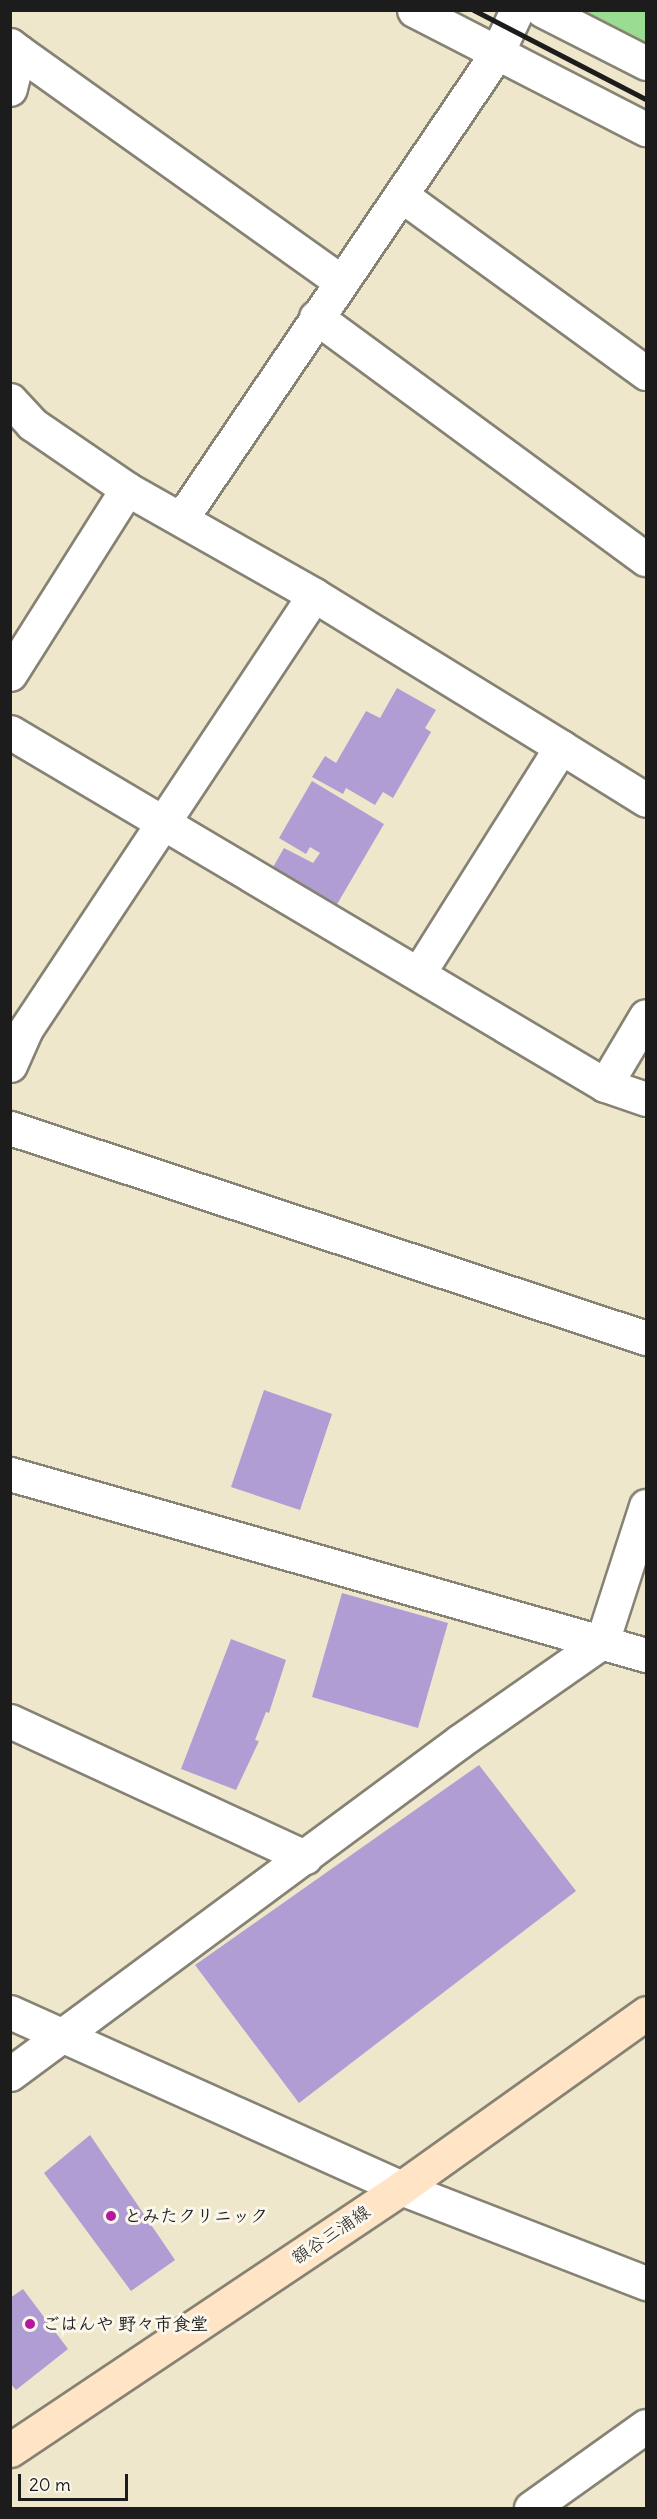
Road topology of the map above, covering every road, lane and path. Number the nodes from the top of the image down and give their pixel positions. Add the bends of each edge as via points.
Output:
1 (414, 10) edge
2 (517, 10) edge
3 (542, 10) edge
4 (15, 49) edge
5 (497, 53) junction
6 (646, 63) edge
7 (10, 89) edge
8 (646, 129) edge
9 (401, 195) junction
10 (340, 281) junction
11 (316, 317) junction
12 (646, 373) edge
13 (10, 400) edge
14 (127, 489) junction
15 (181, 519) junction
16 (646, 559) edge
17 (314, 595) junction
18 (10, 674) edge
19 (10, 732) edge
20 (561, 747) junction
21 (646, 800) edge
22 (166, 824) junction
23 (418, 974) junction
24 (646, 1016) edge
25 (10, 1065) edge
26 (605, 1085) junction
27 (646, 1099) edge
28 (10, 1128) edge
29 (646, 1338) edge
30 (10, 1474) edge
31 (646, 1506) edge
32 (602, 1642) junction
33 (646, 1654) edge
34 (10, 1721) edge
35 (305, 1857) junction
36 (10, 2012) edge
37 (646, 2013) edge
38 (63, 2036) junction
39 (10, 2074) edge
40 (401, 2188) junction
41 (646, 2283) edge
42 (646, 2426) edge
43 (10, 2450) edge
44 (531, 2508) edge

1 - 5 street
2 - 5 street
3 - 6 street
4 - 7 street
4 - 10 street
5 - 8 street
5 - 9 street
9 - 10 street
9 - 12 street
10 - 11 street
11 - 15 street
11 - 16 street
13 - 14 street via 32,424
14 - 15 street
14 - 18 street
15 - 17 street
17 - 20 street
17 - 22 street
19 - 22 street
20 - 21 street
20 - 23 street
22 - 23 street
22 - 25 street via 26,1029
23 - 26 street
24 - 26 street
26 - 27 street
28 - 29 street
30 - 32 street
31 - 32 street
32 - 33 street
32 - 35 street
34 - 35 street
35 - 38 street
36 - 38 street
37 - 40 main road, 額谷三浦線
38 - 39 street
38 - 40 street
40 - 41 street
40 - 43 main road, 額谷三浦線
42 - 44 street

